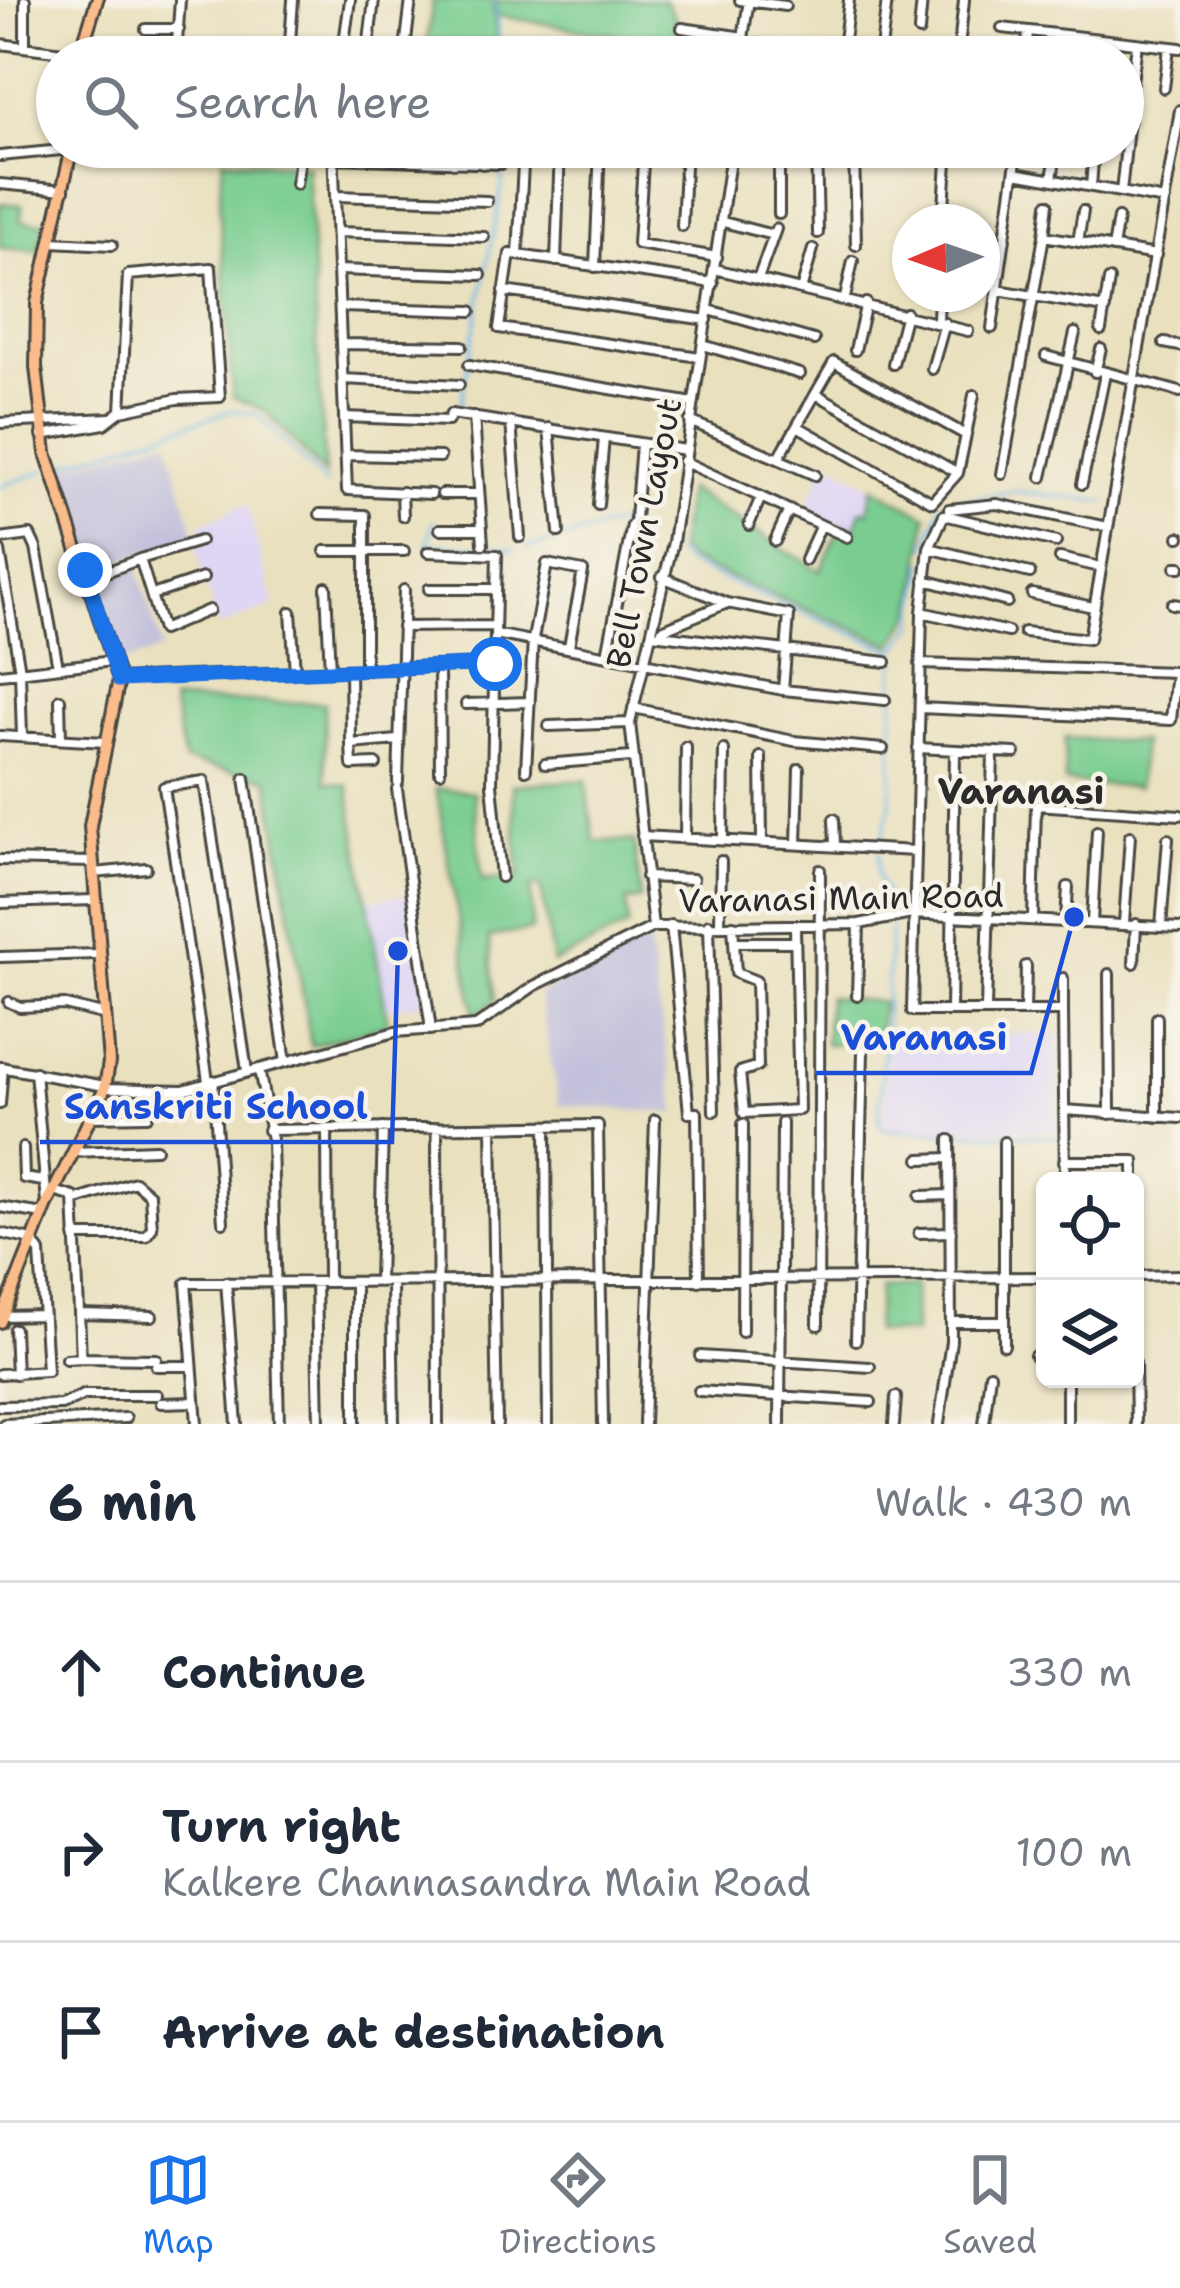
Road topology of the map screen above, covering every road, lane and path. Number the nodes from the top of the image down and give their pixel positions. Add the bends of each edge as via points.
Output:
1 (26, 0) edge
2 (97, 0) edge
3 (180, 0) edge
4 (293, 0) edge
5 (350, 0) edge
6 (374, 0) edge
7 (411, 0) edge
8 (746, 0) edge
9 (849, 0) edge
10 (887, 0) edge
11 (922, 0) edge
12 (964, 0) edge
13 (785, 6) dead end
14 (682, 28) dead end
15 (1002, 28) dead end
16 (146, 29) dead end
17 (179, 29) junction
18 (1028, 31) junction
19 (919, 32) dead end
20 (85, 36) edge
21 (178, 36) edge
22 (290, 36) edge
23 (345, 36) edge
24 (370, 36) edge
25 (407, 36) edge
26 (723, 36) edge
27 (744, 36) edge
28 (845, 36) edge
29 (883, 36) edge
30 (960, 36) edge
31 (1027, 36) edge
32 (1067, 36) edge
33 (0, 44) edge
34 (26, 45) junction
35 (1144, 45) edge
36 (36, 47) edge
37 (1175, 48) edge
38 (1164, 88) dead end
39 (1180, 110) edge
40 (36, 152) edge
41 (0, 156) edge
42 (68, 168) edge
43 (299, 168) edge
44 (335, 168) edge
45 (523, 168) edge
46 (559, 168) edge
47 (599, 168) edge
48 (643, 168) edge
49 (685, 168) edge
50 (729, 168) edge
51 (778, 168) edge
52 (816, 168) edge
53 (854, 168) edge
54 (947, 168) edge
55 (1015, 168) edge
56 (1054, 168) edge
57 (1092, 168) edge
58 (1124, 168) edge
59 (1015, 172) junction
60 (1052, 179) junction
61 (0, 184) edge
62 (296, 184) dead end
63 (1090, 187) junction
64 (64, 190) junction
65 (1121, 192) junction
66 (336, 196) junction
67 (1165, 200) junction
68 (487, 201) dead end
69 (944, 204) edge
70 (1048, 204) dead end
71 (1083, 211) dead end
72 (779, 214) dead end
73 (1118, 218) dead end
74 (723, 222) junction
75 (682, 226) dead end
76 (337, 232) junction
77 (818, 232) dead end
78 (1043, 236) junction
79 (484, 237) dead end
80 (51, 242) junction
81 (1078, 242) junction
82 (112, 244) dead end
83 (856, 245) dead end
84 (1113, 248) junction
85 (813, 249) dead end
86 (518, 255) junction
87 (1156, 255) junction
88 (717, 257) junction
89 (556, 261) junction
90 (854, 261) dead end
91 (596, 267) junction
92 (716, 268) junction
93 (339, 270) junction
94 (481, 274) dead end
95 (1000, 276) edge
96 (758, 279) junction
97 (1109, 280) dead end
98 (713, 284) junction
99 (801, 290) junction
100 (1000, 290) edge
101 (505, 291) junction
102 (1033, 296) junction
103 (845, 298) junction
104 (866, 303) junction
105 (340, 307) junction
106 (1105, 308) junction
107 (471, 311) dead end
108 (941, 312) edge
109 (995, 312) edge
110 (906, 313) junction
111 (708, 315) junction
112 (942, 322) junction
113 (992, 328) dead end
114 (1101, 330) dead end
115 (968, 331) dead end
116 (1075, 334) dead end
117 (814, 340) dead end
118 (342, 344) junction
119 (1164, 344) dead end
120 (703, 345) junction
121 (462, 346) dead end
122 (1180, 346) edge
123 (1101, 349) dead end
124 (855, 350) dead end
125 (1046, 356) dead end
126 (700, 357) junction
127 (892, 364) dead end
128 (1067, 364) junction
129 (469, 365) dead end
130 (932, 369) dead end
131 (1100, 373) junction
132 (800, 374) dead end
133 (343, 379) junction
134 (1135, 380) junction
135 (459, 385) dead end
136 (1180, 392) edge
137 (816, 394) junction
138 (974, 395) dead end
139 (693, 404) junction
140 (121, 411) junction
141 (344, 417) junction
142 (474, 417) junction
143 (690, 421) junction
144 (511, 422) junction
145 (0, 423) edge
146 (797, 426) junction
147 (41, 428) junction
148 (549, 428) junction
149 (966, 435) junction
150 (604, 438) junction
151 (641, 444) junction
152 (685, 450) junction
153 (346, 454) junction
154 (440, 457) dead end
155 (778, 459) junction
156 (683, 461) junction
157 (958, 473) junction
158 (1002, 474) dead end
159 (815, 475) dead end
160 (1042, 477) dead end
161 (1082, 484) dead end
162 (402, 493) junction
163 (430, 494) dead end
164 (442, 494) dead end
165 (479, 494) junction
166 (761, 496) junction
167 (598, 505) dead end
168 (789, 509) junction
169 (949, 509) dead end
170 (320, 514) dead end
171 (403, 516) dead end
172 (749, 525) dead end
173 (821, 525) junction
174 (1108, 527) junction
175 (440, 529) dead end
176 (482, 529) junction
177 (559, 532) dead end
178 (847, 536) dead end
179 (520, 537) dead end
180 (0, 539) edge
181 (200, 541) dead end
182 (776, 541) dead end
183 (1056, 542) dead end
184 (483, 544) dead end
185 (929, 548) junction
186 (365, 550) junction
187 (0, 551) edge
188 (325, 551) dead end
189 (404, 551) dead end
190 (428, 552) dead end
191 (584, 556) dead end
192 (1060, 558) dead end
193 (140, 559) junction
194 (806, 560) dead end
195 (1100, 567) junction
196 (583, 571) junction
197 (1030, 573) dead end
198 (662, 577) junction
199 (203, 578) dead end
200 (88, 579) junction
201 (925, 580) junction
202 (326, 587) dead end
203 (429, 589) dead end
204 (496, 589) junction
205 (404, 590) dead end
206 (3, 591) edge
207 (1032, 594) dead end
208 (152, 595) junction
209 (1007, 602) dead end
210 (727, 603) junction
211 (1093, 607) junction
212 (209, 610) dead end
213 (922, 612) junction
214 (291, 613) dead end
215 (402, 627) junction
216 (495, 630) junction
217 (1008, 632) dead end
218 (1024, 632) dead end
219 (652, 634) junction
220 (533, 639) junction
221 (569, 646) junction
222 (786, 653) junction
223 (607, 655) junction
224 (114, 660) junction
225 (886, 662) dead end
226 (495, 664) junction
227 (646, 664) junction
228 (920, 664) junction
229 (58, 667) junction
230 (399, 667) junction
231 (439, 667) junction
232 (365, 669) junction
233 (350, 670) junction
234 (20, 671) junction
235 (330, 671) junction
236 (295, 672) junction
237 (0, 674) edge
238 (119, 680) junction
239 (783, 690) junction
240 (60, 699) dead end
241 (885, 700) dead end
242 (531, 702) junction
243 (466, 704) dead end
244 (495, 704) junction
245 (633, 708) junction
246 (920, 709) junction
247 (630, 723) junction
248 (549, 726) dead end
249 (0, 736) edge
250 (22, 737) junction
251 (61, 739) junction
252 (398, 740) junction
253 (106, 742) junction
254 (351, 743) junction
255 (686, 747) dead end
256 (917, 748) junction
257 (883, 749) dead end
258 (724, 750) dead end
259 (955, 750) junction
260 (993, 753) junction
261 (1015, 753) dead end
262 (632, 757) junction
263 (761, 757) dead end
264 (376, 764) dead end
265 (545, 764) dead end
266 (799, 769) dead end
267 (526, 770) dead end
268 (440, 772) dead end
269 (244, 778) dead end
270 (1180, 815) edge
271 (834, 819) dead end
272 (1097, 831) dead end
273 (641, 836) junction
274 (1130, 836) dead end
275 (685, 838) junction
276 (1168, 839) dead end
277 (723, 840) junction
278 (762, 842) junction
279 (797, 844) junction
280 (835, 846) junction
281 (915, 851) junction
282 (0, 860) edge
283 (721, 861) dead end
284 (92, 868) junction
285 (146, 868) dead end
286 (820, 870) dead end
287 (501, 877) dead end
288 (646, 877) junction
289 (693, 879) dead end
290 (1068, 887) dead end
291 (94, 900) junction
292 (0, 903) edge
293 (912, 914) junction
294 (949, 915) junction
295 (988, 916) junction
296 (1033, 920) junction
297 (1066, 921) junction
298 (1092, 922) junction
299 (1124, 923) junction
300 (715, 924) junction
301 (859, 924) junction
302 (1136, 924) junction
303 (671, 925) junction
304 (733, 925) junction
305 (821, 926) junction
306 (795, 927) junction
307 (1161, 927) junction
308 (653, 928) junction
309 (1180, 928) edge
310 (734, 942) junction
311 (795, 943) junction
312 (97, 954) junction
313 (0, 957) edge
314 (1134, 963) dead end
315 (1026, 966) dead end
316 (1109, 974) dead end
317 (1064, 978) dead end
318 (857, 996) dead end
319 (9, 1002) dead end
320 (951, 1010) junction
321 (986, 1010) junction
322 (1025, 1011) junction
323 (1063, 1011) junction
324 (102, 1014) junction
325 (1157, 1018) dead end
326 (431, 1030) junction
327 (863, 1051) dead end
328 (286, 1062) junction
329 (1, 1067) edge
330 (260, 1069) junction
331 (247, 1071) junction
332 (35, 1072) junction
333 (210, 1080) junction
334 (105, 1087) junction
335 (0, 1104) edge
336 (714, 1111) dead end
337 (1064, 1111) junction
338 (1110, 1114) junction
339 (147, 1116) dead end
340 (88, 1117) junction
341 (1157, 1117) junction
342 (1180, 1118) edge
343 (655, 1120) dead end
344 (782, 1123) dead end
345 (743, 1124) dead end
346 (546, 1126) junction
347 (437, 1127) junction
348 (492, 1127) junction
349 (383, 1128) junction
350 (327, 1129) junction
351 (268, 1130) junction
352 (950, 1140) dead end
353 (1004, 1142) dead end
354 (22, 1148) dead end
355 (156, 1149) dead end
356 (72, 1152) junction
357 (950, 1158) junction
358 (920, 1159) dead end
359 (1064, 1161) junction
360 (1065, 1172) edge
361 (1134, 1172) edge
362 (43, 1181) junction
363 (54, 1192) junction
364 (2, 1193) edge
365 (950, 1195) junction
366 (920, 1196) dead end
367 (74, 1201) junction
368 (1, 1207) edge
369 (45, 1209) junction
370 (223, 1222) dead end
371 (951, 1232) junction
372 (0, 1233) edge
373 (919, 1233) dead end
374 (75, 1236) junction
375 (32, 1240) junction
376 (1180, 1275) edge
377 (1144, 1276) edge
378 (1003, 1277) junction
379 (1036, 1277) edge
380 (950, 1278) junction
381 (819, 1279) junction
382 (781, 1280) junction
383 (856, 1280) junction
384 (699, 1281) junction
385 (742, 1281) junction
386 (226, 1282) junction
387 (272, 1282) junction
388 (316, 1282) junction
389 (328, 1282) junction
390 (356, 1282) junction
391 (379, 1282) junction
392 (392, 1282) junction
393 (438, 1282) junction
394 (492, 1282) junction
395 (547, 1282) junction
396 (600, 1282) junction
397 (646, 1283) junction
398 (79, 1314) junction
399 (44, 1315) junction
400 (152, 1316) dead end
401 (1, 1318) edge
402 (951, 1322) junction
403 (1003, 1322) junction
404 (818, 1325) dead end
405 (14, 1329) dead end
406 (742, 1332) dead end
407 (856, 1340) dead end
408 (1004, 1345) dead end
409 (700, 1356) dead end
410 (81, 1358) junction
411 (66, 1359) dead end
412 (780, 1359) junction
413 (191, 1366) junction
414 (870, 1366) dead end
415 (0, 1374) edge
416 (16, 1374) junction
417 (990, 1374) dead end
418 (1067, 1388) edge
419 (1135, 1388) edge
420 (699, 1391) dead end
421 (780, 1396) junction
422 (896, 1397) dead end
423 (76, 1399) junction
424 (194, 1402) junction
425 (871, 1402) dead end
426 (0, 1406) edge
427 (125, 1418) dead end
428 (77, 1420) junction
429 (4, 1424) edge
430 (196, 1424) edge
431 (237, 1424) edge
432 (279, 1424) edge
433 (319, 1424) edge
434 (356, 1424) edge
435 (394, 1424) edge
436 (438, 1424) edge
437 (497, 1424) edge
438 (548, 1424) edge
439 (603, 1424) edge
440 (644, 1424) edge
441 (780, 1424) edge
442 (894, 1424) edge
443 (939, 1424) edge
444 (985, 1424) edge
445 (1066, 1424) edge
446 (1136, 1424) edge

1 - 34 street
2 - 20 main road
3 - 17 street
4 - 22 street
5 - 23 street
6 - 24 street
7 - 25 street
8 - 13 street
8 - 27 street
9 - 28 street
10 - 29 street
11 - 19 street
12 - 30 street
14 - 26 street
15 - 18 street
16 - 17 street
17 - 21 street
18 - 31 street
18 - 32 street
33 - 34 street
34 - 36 street
35 - 37 street
37 - 38 street
39 - 67 street
40 - 41 street
42 - 64 main road
43 - 62 street
44 - 66 street
45 - 86 street
46 - 89 street
47 - 91 street
48 - 88 street via 638,244
49 - 75 street
50 - 74 street, Bell Town Layout
51 - 72 street
52 - 77 street
53 - 83 street
54 - 69 street
55 - 59 street
56 - 60 street
57 - 63 street
58 - 65 street
59 - 60 street
59 - 95 street
60 - 63 street
61 - 64 street
63 - 65 street
64 - 80 main road
65 - 67 street
66 - 68 street
66 - 76 street
67 - 87 street
70 - 78 street
71 - 81 street
73 - 84 street
74 - 88 street, Bell Town Layout
74 - 96 street via 774,232
76 - 79 street
76 - 93 street
78 - 81 street
78 - 102 street
80 - 82 street
80 - 147 main road via 37,302
81 - 84 street
84 - 87 street
85 - 99 street
86 - 89 street
86 - 101 street via 510,254
87 - 134 street
88 - 92 street, Bell Town Layout
89 - 91 street
90 - 103 street
91 - 98 street
92 - 96 street
92 - 98 street, Bell Town Layout
93 - 94 street
93 - 105 street
96 - 99 street
97 - 106 street
98 - 111 street, Bell Town Layout
99 - 103 street
100 - 102 street
101 - 111 street
101 - 126 street via 499,328
102 - 106 street
102 - 158 street
103 - 104 street
104 - 110 street
104 - 124 street
105 - 107 street
105 - 118 street
106 - 114 street
108 - 112 street
109 - 113 street
110 - 112 street
110 - 127 street
111 - 117 street
111 - 120 street, Bell Town Layout
112 - 115 street
112 - 130 street
116 - 128 street
118 - 121 street
118 - 133 street
119 - 122 street
120 - 126 street, Bell Town Layout
120 - 132 street
123 - 131 street
125 - 128 street
126 - 139 street, Bell Town Layout
128 - 131 street
128 - 160 street
129 - 139 street
131 - 134 street
131 - 161 street
133 - 135 street
133 - 141 street
134 - 136 street
134 - 174 street
137 - 146 street
137 - 149 street via 833,362
137 - 157 street
138 - 149 street
139 - 143 street, Bell Town Layout
140 - 140 street via 222,394 211,268 128,275
140 - 147 street via 104,424
141 - 142 street
141 - 153 street
142 - 144 street
142 - 165 street
143 - 152 street, Bell Town Layout
143 - 155 street
144 - 148 street
144 - 179 street
145 - 147 street
146 - 155 street
146 - 157 street via 932,502
147 - 200 main road
148 - 150 street
148 - 177 street
149 - 157 street
150 - 151 street
150 - 167 street
151 - 152 street
151 - 223 street
152 - 156 street, Bell Town Layout
153 - 154 street
153 - 162 street via 347,490
155 - 159 street
156 - 166 street
156 - 198 street, Bell Town Layout
162 - 163 street
162 - 171 street
164 - 165 street
165 - 176 street
166 - 168 street
166 - 172 street
168 - 173 street
168 - 182 street
169 - 174 street via 997,504
170 - 186 street via 365,515
173 - 178 street
173 - 194 street
174 - 195 street
175 - 176 street
176 - 184 street
180 - 229 street via 30,536 36,548
181 - 193 street
183 - 185 street via 944,515
185 - 197 street
185 - 201 street
186 - 188 street
186 - 189 street
186 - 232 street
187 - 206 street
190 - 204 street via 496,555
191 - 196 street
192 - 195 street
193 - 200 street
193 - 208 street
195 - 211 street
196 - 220 street via 548,564
196 - 221 street
198 - 210 street
198 - 219 street, Bell Town Layout
199 - 208 street
200 - 224 main road
201 - 209 street
201 - 213 street
202 - 235 street
203 - 204 street
204 - 216 street
205 - 215 street
206 - 234 street
207 - 211 street
208 - 212 street via 162,630
210 - 219 street
210 - 222 street via 789,615
211 - 218 street via 1087,642
213 - 217 street
213 - 228 street
214 - 236 street
215 - 216 street
215 - 230 street
216 - 220 street
216 - 226 street
219 - 222 street
219 - 227 street, Bell Town Layout
220 - 221 street
220 - 242 street
221 - 223 street
222 - 225 street
222 - 239 street
223 - 227 street
224 - 229 street
224 - 238 main road
226 - 231 street
226 - 244 street
227 - 239 street
227 - 245 street, Bell Town Layout
228 - 246 street
228 - 246 street via 1176,673 1171,720
229 - 234 street
230 - 231 street
230 - 232 street
230 - 252 street
231 - 268 street
232 - 233 street
233 - 235 street
233 - 254 street
234 - 237 street
234 - 250 street
235 - 236 street
236 - 238 street
238 - 253 main road
239 - 241 street
240 - 251 street
242 - 244 street
242 - 267 street
243 - 244 street
244 - 287 street
245 - 247 street, Bell Town Layout
245 - 257 street via 794,741
246 - 256 street
247 - 248 street
247 - 262 street, Bell Town Layout
249 - 250 street
250 - 251 street
251 - 253 street
252 - 254 street
252 - 326 street
253 - 284 main road via 90,826
254 - 264 street via 352,765
255 - 275 street
256 - 259 street
256 - 281 street
258 - 277 street
259 - 260 street
259 - 294 street
260 - 261 street
260 - 295 street
262 - 265 street
262 - 273 street, Bell Town Layout
263 - 278 street
266 - 279 street
269 - 328 street
270 - 296 street via 1036,805
271 - 280 street
272 - 298 street
273 - 275 street
273 - 288 street, Bell Town Layout
274 - 299 street
275 - 277 street
276 - 307 street
277 - 278 street
278 - 279 street
279 - 280 street
280 - 281 street
281 - 293 street
282 - 284 street
283 - 300 street
284 - 285 street
284 - 291 main road
286 - 305 street
288 - 289 street
288 - 308 street, Bell Town Layout
290 - 297 street
291 - 292 street
291 - 312 main road
293 - 294 street, Varanasi Main Road
293 - 301 street, Varanasi Main Road
293 - 320 street via 912,1011
294 - 295 street, Varanasi Main Road
294 - 320 street
295 - 296 street, Varanasi Main Road
295 - 321 street
296 - 297 street, Varanasi Main Road
297 - 298 street, Varanasi Main Road
298 - 299 street, Varanasi Main Road
299 - 302 street, Varanasi Main Road
300 - 303 street, Varanasi Main Road
300 - 304 street, Varanasi Main Road
300 - 336 street
301 - 305 street, Varanasi Main Road
301 - 318 street
302 - 307 street, Varanasi Main Road
302 - 314 street
303 - 308 street, Varanasi Main Road
303 - 384 street via 689,1113 697,1114
304 - 306 street, Varanasi Main Road
304 - 310 street
305 - 306 street, Varanasi Main Road
305 - 381 street
306 - 311 street
307 - 309 street, Varanasi Main Road
308 - 326 street, Varanasi Main Road via 550,978 476,1026
310 - 311 street
310 - 311 street via 738,978 756,981 758,1066 740,1072 744,1113 799,1110
312 - 313 street
312 - 324 main road
315 - 322 street
316 - 338 street
317 - 323 street
319 - 324 street
320 - 321 street
321 - 322 street
322 - 323 street
323 - 337 street
324 - 334 main road
325 - 341 street
326 - 328 street, Varanasi Main Road
327 - 383 street
328 - 330 street, Varanasi Main Road
329 - 332 street, Varanasi Main Road
329 - 335 street
330 - 331 street, Varanasi Main Road
330 - 351 street
331 - 333 street, Varanasi Main Road
331 - 333 street via 204,781 164,787
332 - 334 street, Varanasi Main Road
332 - 362 street
333 - 334 street, Varanasi Main Road via 183,1090
333 - 370 street
334 - 340 main road
337 - 338 street
337 - 359 street
338 - 341 street
339 - 340 street
340 - 356 main road
341 - 342 street
343 - 397 street
344 - 382 street
345 - 385 street
346 - 348 street
346 - 395 street
346 - 396 street via 598,1125
347 - 348 street
347 - 349 street
347 - 393 street
348 - 394 street
349 - 350 street
349 - 391 street
350 - 351 street
350 - 389 street
351 - 387 street
352 - 357 street
353 - 378 street
354 - 362 street via 24,1178
355 - 356 street
356 - 363 main road
357 - 358 street
357 - 365 street
359 - 360 street
359 - 361 street via 1134,1161
362 - 369 street
363 - 367 street
363 - 369 main road
364 - 368 street
365 - 366 street
365 - 371 street
367 - 374 street
367 - 374 street via 135,1182 150,1195 152,1228 146,1236
368 - 369 street
369 - 375 main road
371 - 373 street
371 - 380 street
372 - 375 street
374 - 398 street
375 - 399 street via 40,1252
375 - 401 main road
376 - 377 street
378 - 379 street
378 - 380 street
378 - 403 street
380 - 383 street
380 - 402 street
381 - 382 street
381 - 383 street
381 - 404 street
382 - 385 street
382 - 412 street
383 - 407 street
384 - 385 street
384 - 397 street
385 - 406 street
386 - 387 street
386 - 413 street via 186,1282
386 - 431 street
387 - 388 street
387 - 432 street
388 - 389 street
388 - 433 street
389 - 390 street
390 - 391 street
390 - 434 street
391 - 392 street
392 - 393 street
392 - 435 street
393 - 394 street
393 - 436 street
394 - 395 street
394 - 437 street
395 - 396 street
395 - 438 street
396 - 397 street
396 - 439 street
397 - 440 street
398 - 400 street
398 - 410 street
399 - 401 street
399 - 416 street via 46,1372
402 - 403 street
402 - 443 street
403 - 408 street
405 - 416 street
409 - 412 street
410 - 411 street
410 - 413 street
412 - 414 street
412 - 421 street
413 - 424 street
415 - 416 street
417 - 444 street
418 - 445 street
419 - 446 street
420 - 421 street
421 - 425 street
421 - 441 street
422 - 442 street
423 - 424 street
423 - 426 street
423 - 428 street
424 - 430 street
427 - 428 street
428 - 429 street

